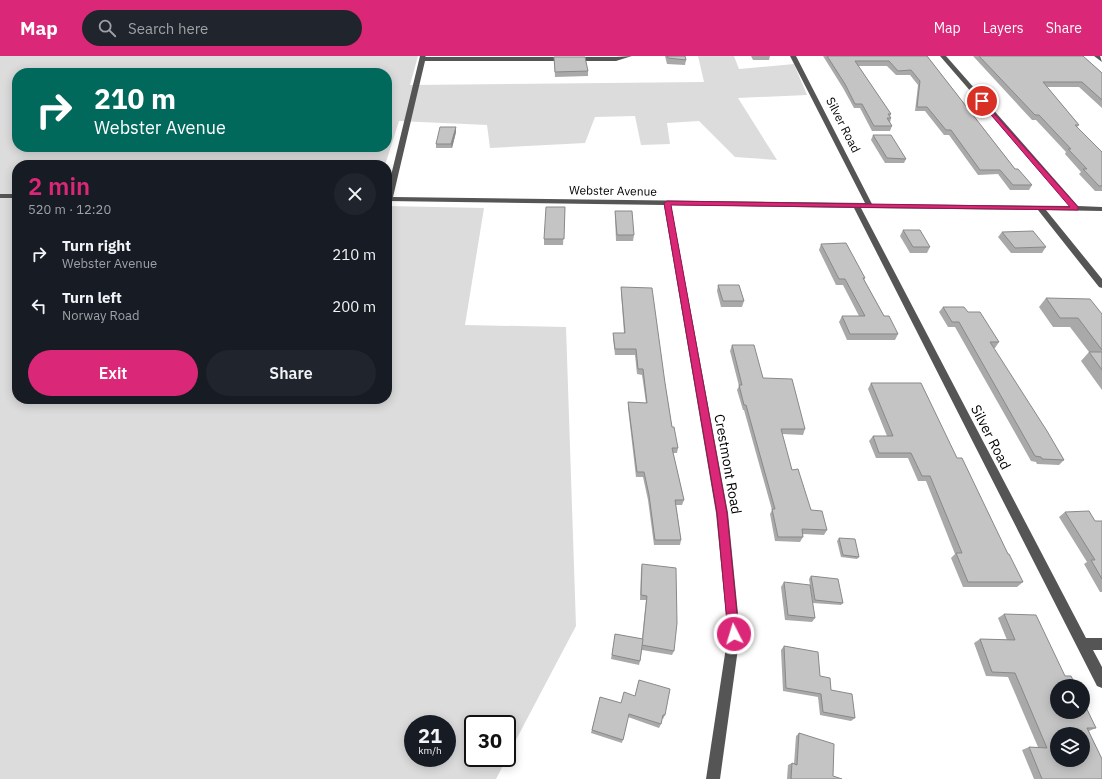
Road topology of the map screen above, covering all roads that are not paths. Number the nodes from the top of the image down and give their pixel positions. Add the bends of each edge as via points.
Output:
1 (629, 56) edge
2 (793, 56) edge
3 (942, 56) edge
4 (1097, 56) edge
5 (423, 58) edge
6 (1102, 60) edge
7 (392, 183) edge
8 (0, 196) edge
9 (12, 196) edge
10 (392, 199) edge
11 (667, 203) junction
12 (856, 206) junction
13 (870, 206) junction
14 (1040, 208) junction
15 (1076, 209) junction
16 (1102, 209) edge
17 (1102, 285) edge
18 (1083, 644) junction
19 (1102, 644) edge
20 (1102, 681) edge
21 (713, 779) edge

1 - 5 street via 616,59
2 - 13 street, Silver Road
3 - 15 street
4 - 6 street
5 - 7 street
8 - 9 street
10 - 11 street, Webster Avenue
11 - 12 street, Webster Avenue
11 - 21 street, Crestmont Road via 722,513 734,634
12 - 13 street, Webster Avenue
12 - 18 street, Silver Road
13 - 14 street, Webster Avenue
14 - 15 street, Webster Avenue
14 - 17 street
15 - 16 street, Webster Avenue
18 - 19 street
18 - 20 street, Silver Road

